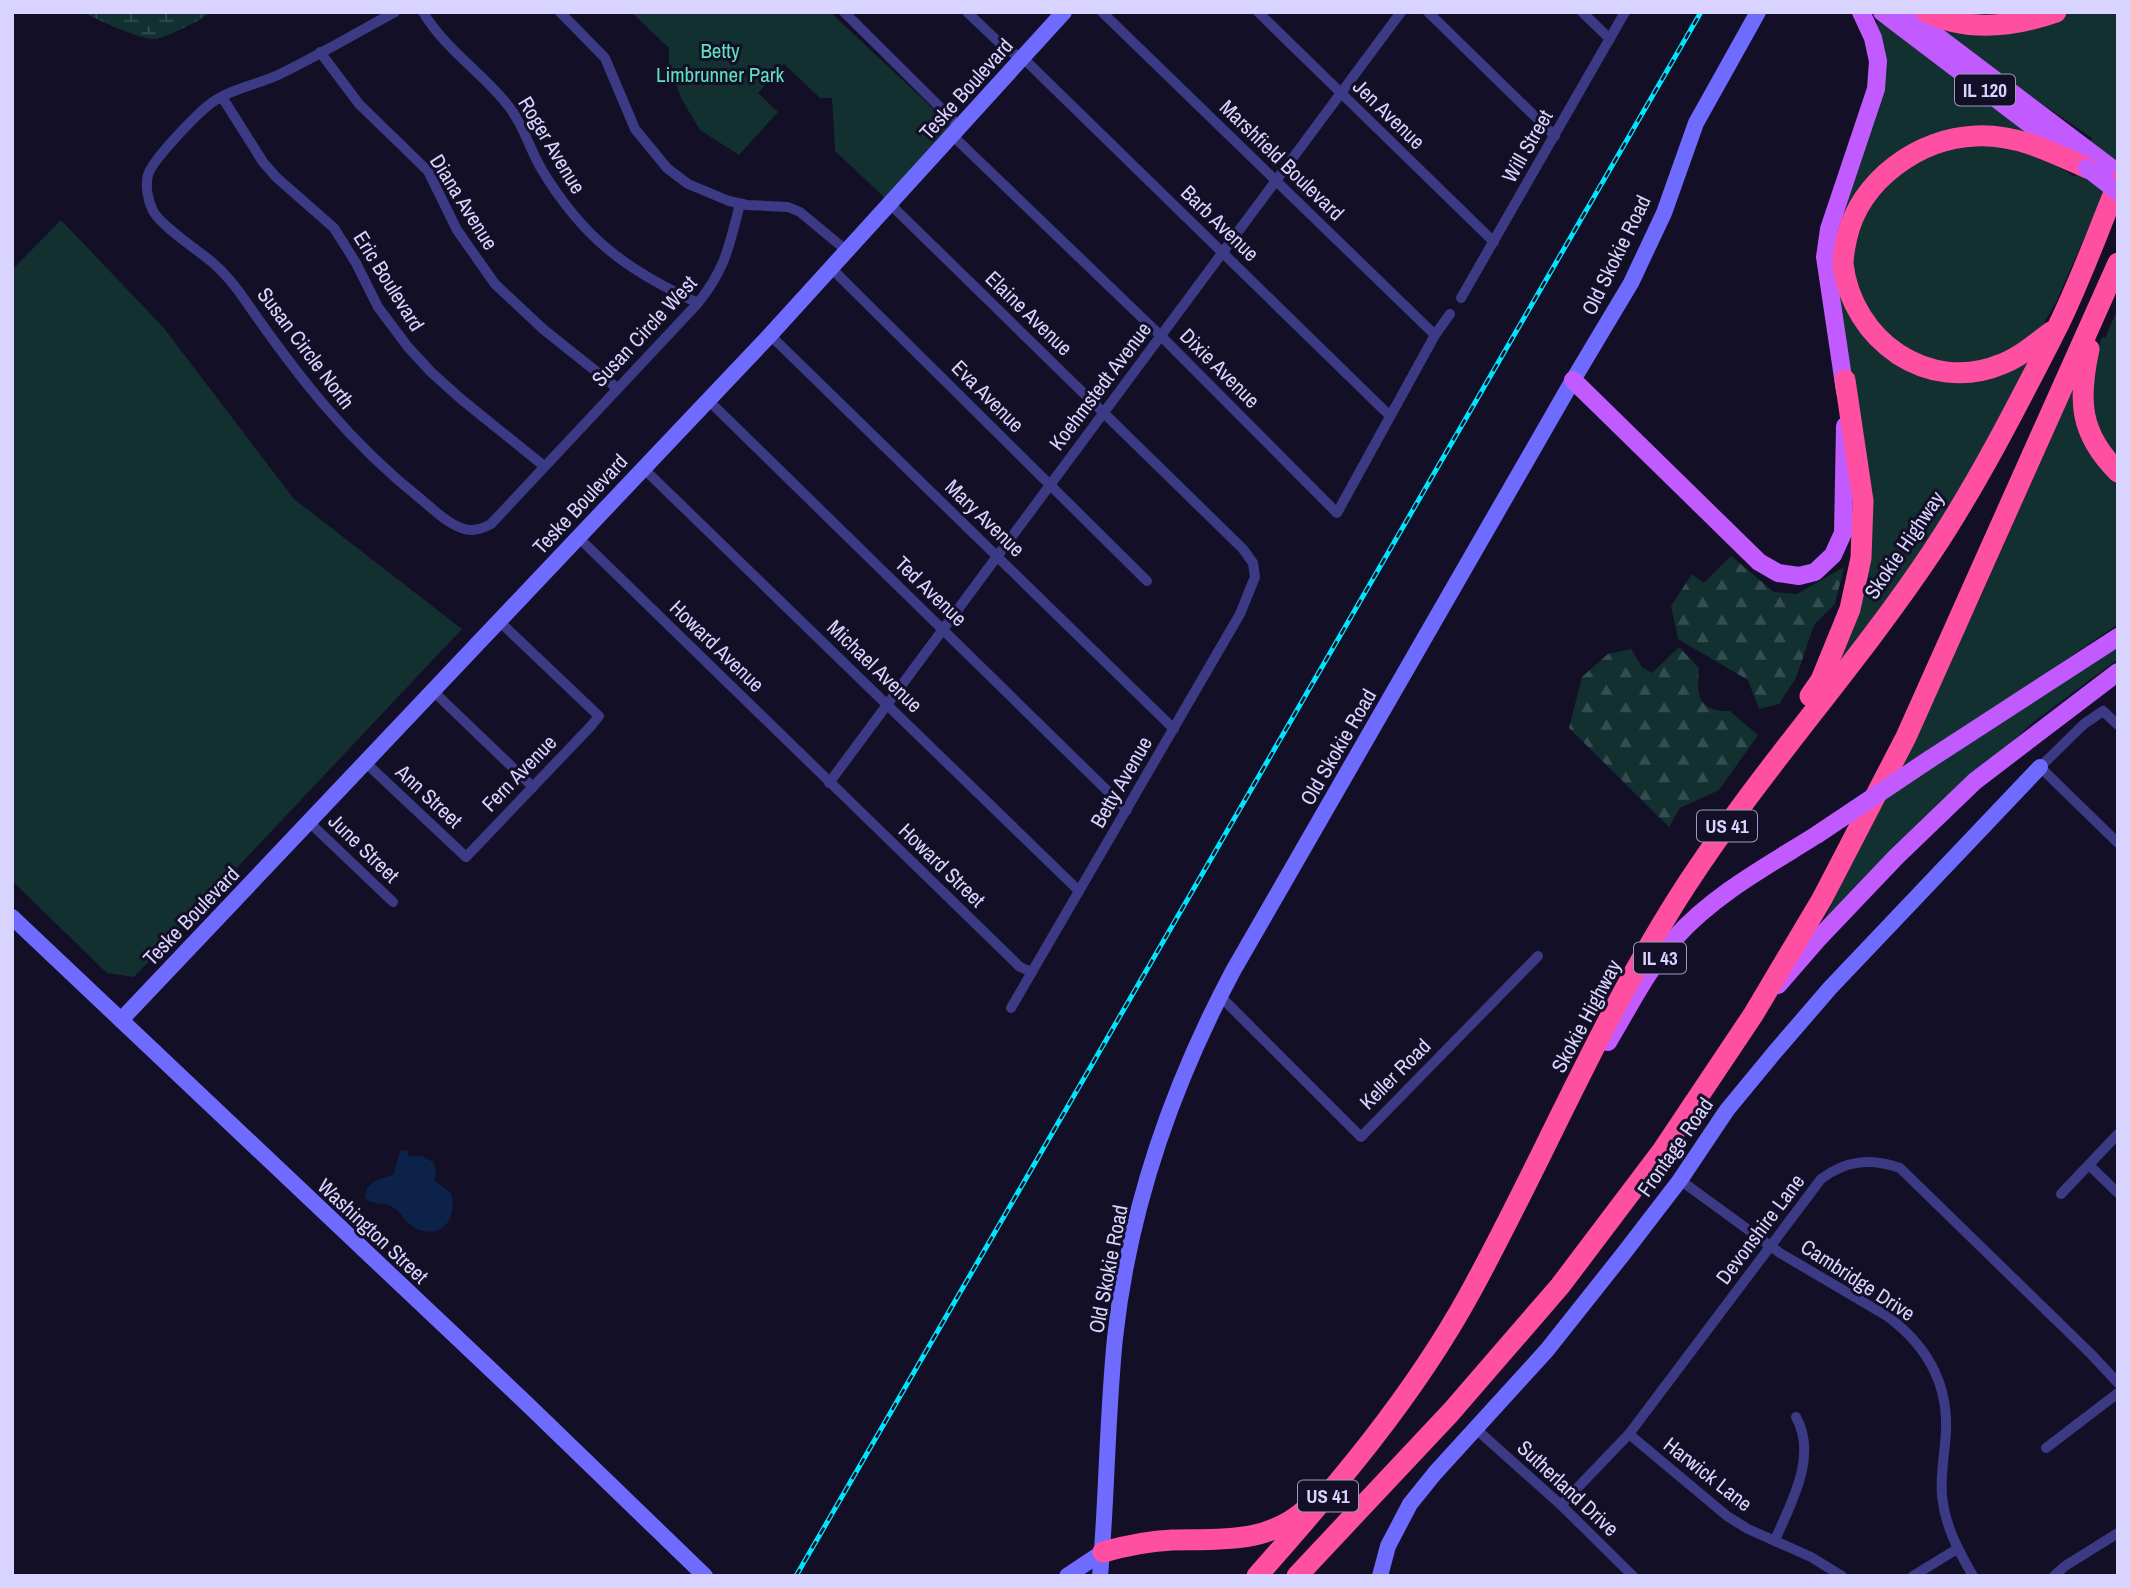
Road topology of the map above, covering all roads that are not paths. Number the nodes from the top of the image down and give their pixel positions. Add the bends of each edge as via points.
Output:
1 (395, 12) edge
2 (424, 12) edge
3 (560, 12) edge
4 (844, 12) edge
5 (967, 12) edge
6 (1064, 12) edge
7 (1102, 12) edge
8 (1258, 12) edge
9 (1401, 12) edge
10 (1428, 12) edge
11 (1582, 12) edge
12 (1625, 12) edge
13 (1758, 12) edge
14 (1861, 12) edge
15 (1882, 12) edge
16 (1905, 12) edge
17 (1926, 12) edge
18 (2056, 12) edge
19 (1610, 39) junction
20 (320, 52) junction
21 (1022, 57) junction
22 (1341, 93) junction
23 (222, 97) junction
24 (957, 131) junction
25 (1555, 136) junction
26 (2090, 161) junction
27 (2118, 173) edge
28 (1276, 181) junction
29 (2118, 183) edge
30 (2118, 192) edge
31 (740, 204) junction
32 (890, 204) junction
33 (1494, 242) junction
34 (847, 251) junction
35 (1223, 253) junction
36 (2118, 263) edge
37 (831, 268) junction
38 (1461, 298) dead end
39 (698, 303) junction
40 (2100, 304) junction
41 (1450, 314) dead end
42 (2058, 326) junction
43 (770, 335) junction
44 (1435, 335) junction
45 (1161, 336) junction
46 (1573, 380) junction
47 (1845, 380) junction
48 (617, 388) junction
49 (708, 400) junction
50 (1104, 413) junction
51 (1391, 416) junction
52 (544, 466) junction
53 (643, 468) junction
54 (2118, 472) edge
55 (1051, 485) junction
56 (578, 537) junction
57 (997, 557) junction
58 (1254, 572) joint
59 (1147, 581) dead end
60 (499, 621) junction
61 (943, 630) junction
62 (2118, 636) edge
63 (2115, 674) edge
64 (433, 691) junction
65 (887, 705) junction
66 (2118, 726) edge
67 (1174, 729) junction
68 (365, 762) junction
69 (2040, 767) junction
70 (829, 783) junction
71 (533, 787) junction
72 (1127, 810) junction
73 (309, 822) junction
74 (2118, 843) edge
75 (466, 857) joint
76 (1686, 886) junction
77 (1079, 891) junction
78 (393, 902) dead end
79 (12, 917) edge
80 (1538, 956) dead end
81 (1032, 972) junction
82 (1220, 996) junction
83 (1011, 1008) dead end
84 (1753, 1015) junction
85 (121, 1020) junction
86 (1554, 1131) junction
87 (2118, 1134) edge
88 (2089, 1165) junction
89 (1679, 1180) junction
90 (2118, 1193) edge
91 (2061, 1194) dead end
92 (1771, 1246) junction
93 (2118, 1383) edge
94 (2118, 1393) edge
95 (1394, 1412) junction
96 (1796, 1417) dead end
97 (1476, 1429) junction
98 (1629, 1434) junction
99 (2046, 1448) dead end
100 (1561, 1505) junction
101 (2118, 1533) edge
102 (1775, 1540) junction
103 (1957, 1549) junction
104 (1103, 1552) junction
105 (705, 1576) edge
106 (1067, 1576) edge
107 (1100, 1576) edge
108 (1257, 1576) edge
109 (1297, 1576) edge
110 (1380, 1576) edge
111 (1633, 1576) edge
112 (1842, 1576) edge
113 (1913, 1576) edge
114 (1973, 1576) edge
115 (2054, 1576) edge

1 - 20 street, Susan Circle North
2 - 39 street, Roger Avenue via 445,43 506,103 573,216 618,258
3 - 31 street via 605,58 635,130 667,168 707,194
4 - 24 street, Dixie Avenue
5 - 21 street, Barb Avenue via 1008,51
6 - 21 street, Teske Boulevard
7 - 28 street, Marshfield Boulevard
8 - 22 street, Jen Avenue
9 - 22 street, Koehmstedt Avenue
10 - 25 street
11 - 19 street
12 - 19 street, Will Street
13 - 46 street, Old Skokie Road via 1696,123 1664,213 1631,283
14 - 47 main road via 1878,61 1876,89 1829,229 1825,257
15 - 26 main road, IL 120
16 - 26 main road, IL 120
17 - 18 highway via 1969,25 2008,24
19 - 25 street, Will Street
20 - 23 street, Susan Circle North
20 - 48 street, Diana Avenue via 359,104 428,171 457,230 495,284
21 - 24 street, Teske Boulevard
21 - 35 street, Barb Avenue
22 - 28 street, Koehmstedt Avenue
22 - 33 street, Jen Avenue
23 - 52 street, Eric Boulevard via 263,162 334,229 378,307 408,347 430,372
23 - 52 street, Susan Circle North via 209,104 154,161 147,188 154,213 232,282 290,365 367,453 459,527 483,529 491,524
24 - 32 street, Teske Boulevard
24 - 45 street, Dixie Avenue
25 - 33 street, Will Street
26 - 27 main road, IL 120
26 - 30 main road, IL 120, bridge
26 - 42 highway via 2015,139 1948,139 1899,162 1878,180 1851,220 1845,244 1843,262 1852,301 1863,320 1888,348 1917,365 1958,373 1984,370 2017,358
28 - 35 street, Koehmstedt Avenue
28 - 44 street, Marshfield Boulevard
29 - 42 highway, Skokie Highway / US 41
31 - 34 street via 800,212
31 - 39 street, Susan Circle West via 725,261
32 - 34 street, Teske Boulevard
32 - 50 street, Elaine Avenue
33 - 38 street, Will Street
34 - 37 street, Teske Boulevard
35 - 45 street, Koehmstedt Avenue
35 - 51 street, Barb Avenue
36 - 40 highway, US 41
37 - 43 street, Teske Boulevard
37 - 55 street, Eva Avenue
39 - 48 street, Susan Circle West
40 - 54 highway via 2081,388 2085,421 2102,456
40 - 84 highway, US 41 via 1906,737 1822,899
41 - 44 street
42 - 76 highway, Skokie Highway / US 41 via 2000,438 1935,547
43 - 49 street, Teske Boulevard
43 - 57 street, Mary Avenue
44 - 51 street
45 - 50 street, Koehmstedt Avenue
45 - 51 street, Dixie Avenue via 1337,513
46 - 47 main road via 1759,562 1778,573 1799,576 1815,572 1833,555 1843,533
46 - 82 street, Old Skokie Road
47 - 76 highway via 1863,501 1861,558 1850,609 1821,680 1725,815
48 - 52 street, Susan Circle West
49 - 53 street, Teske Boulevard
49 - 61 street, Ted Avenue
50 - 55 street, Koehmstedt Avenue
50 - 58 street, Elaine Avenue via 1243,549
53 - 56 street, Teske Boulevard
53 - 65 street, Michael Avenue
55 - 57 street, Koehmstedt Avenue
55 - 59 street, Eva Avenue
56 - 60 street, Teske Boulevard
56 - 70 street, Howard Avenue
57 - 61 street, Koehmstedt Avenue
57 - 67 street, Mary Avenue
58 - 67 street, Betty Avenue via 1240,614
60 - 64 street, Teske Boulevard
60 - 71 street, Fern Avenue via 600,716
61 - 65 street, Koehmstedt Avenue
61 - 72 street, Ted Avenue
62 - 86 main road, IL 43, bridge via 1704,910 1650,971
63 - 84 main road via 1975,780 1825,931
64 - 68 street, Teske Boulevard
64 - 71 street
65 - 70 street, Koehmstedt Avenue
65 - 77 street, Michael Avenue
66 - 69 street via 2103,711
67 - 72 street, Betty Avenue
68 - 73 street, Teske Boulevard
68 - 75 street, Ann Street
69 - 74 street
69 - 89 street, Frontage Road via 1830,988 1727,1110
70 - 81 street, Howard Street via 1020,967
71 - 75 street, Fern Avenue
72 - 77 street, Betty Avenue
73 - 78 street, June Street
73 - 85 street, Teske Boulevard
76 - 86 highway, Skokie Highway / US 41 via 1611,1014
77 - 81 street, Betty Avenue
79 - 85 street, Washington Street
80 - 82 street, Keller Road via 1361,1137
81 - 83 street, Betty Avenue
82 - 104 street, Old Skokie Road via 1171,1106 1126,1266 1115,1339
84 - 109 highway, US 41 via 1662,1151 1560,1286 1451,1412
85 - 105 street, Washington Street
86 - 95 highway, Skokie Highway / US 41 via 1471,1292
87 - 88 street
88 - 90 street
88 - 91 street
89 - 92 street, Cambridge Drive
89 - 97 street, Frontage Road via 1547,1350
92 - 93 street, Devonshire Lane via 1821,1179 1835,1168 1875,1161 1900,1168
92 - 98 street, Devonshire Lane
92 - 103 street, Cambridge Drive via 1901,1326 1932,1364 1946,1416 1942,1498
94 - 99 street
95 - 104 highway via 1371,1430 1304,1511 1273,1530 1233,1540 1158,1541
95 - 108 highway, Skokie Highway / US 41 via 1334,1490
96 - 102 street via 1805,1438 1803,1463
97 - 100 street, Sutherland Drive
97 - 110 street, Frontage Road via 1410,1504 1388,1546
98 - 100 street, Devonshire Lane
98 - 102 street, Harwick Lane via 1727,1516
100 - 111 street, Sutherland Drive
101 - 115 street
102 - 112 street, Harwick Lane
103 - 113 street
103 - 114 street, Cambridge Drive
104 - 106 street
104 - 107 street, Old Skokie Road

